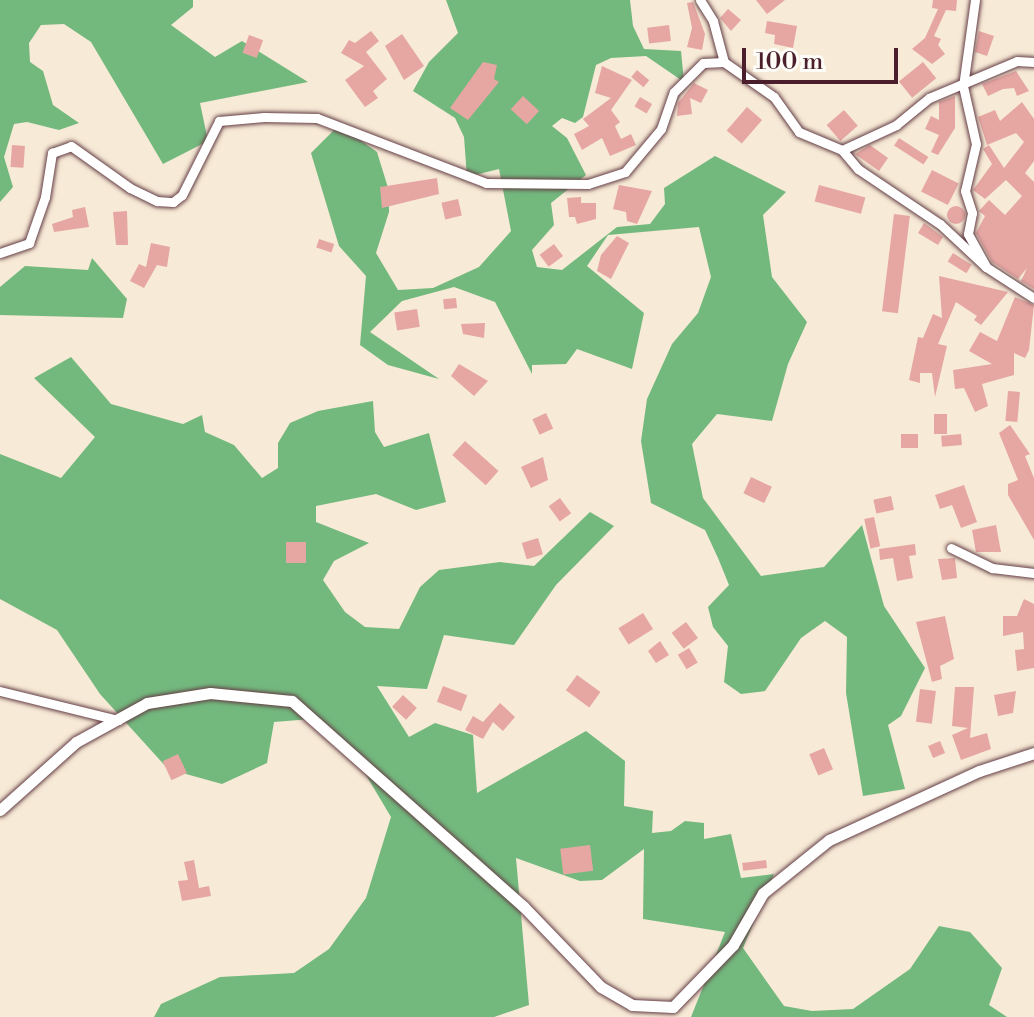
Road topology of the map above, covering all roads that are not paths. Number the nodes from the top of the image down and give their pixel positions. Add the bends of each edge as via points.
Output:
1 (700, 0) edge
2 (975, 0) edge
3 (724, 62) junction
4 (1034, 62) edge
5 (963, 86) junction
6 (842, 150) junction
7 (0, 253) edge
8 (986, 267) junction
9 (1034, 298) edge
10 (951, 548) dead end
11 (1034, 573) edge
12 (0, 691) edge
13 (118, 720) junction
14 (1034, 753) edge
15 (0, 810) edge

1 - 3 street via 713,21
2 - 5 street
3 - 6 street via 774,97 799,132
3 - 7 street via 703,63 674,92 661,129 625,172 588,184 486,183 317,118 264,117 219,121 182,195 173,202 157,201 71,146 52,153 45,197 29,243
4 - 5 street via 1017,61
5 - 6 street via 929,98 896,125
5 - 8 street via 976,144 965,191 972,213 968,234
6 - 8 street via 858,169 940,224
8 - 9 street
10 - 11 street via 992,568
12 - 13 street
13 - 14 street via 147,703 210,693 292,701 523,906 601,987 632,1005 652,1008 673,1007 733,945 763,893 829,840 979,771
13 - 15 street via 76,742

